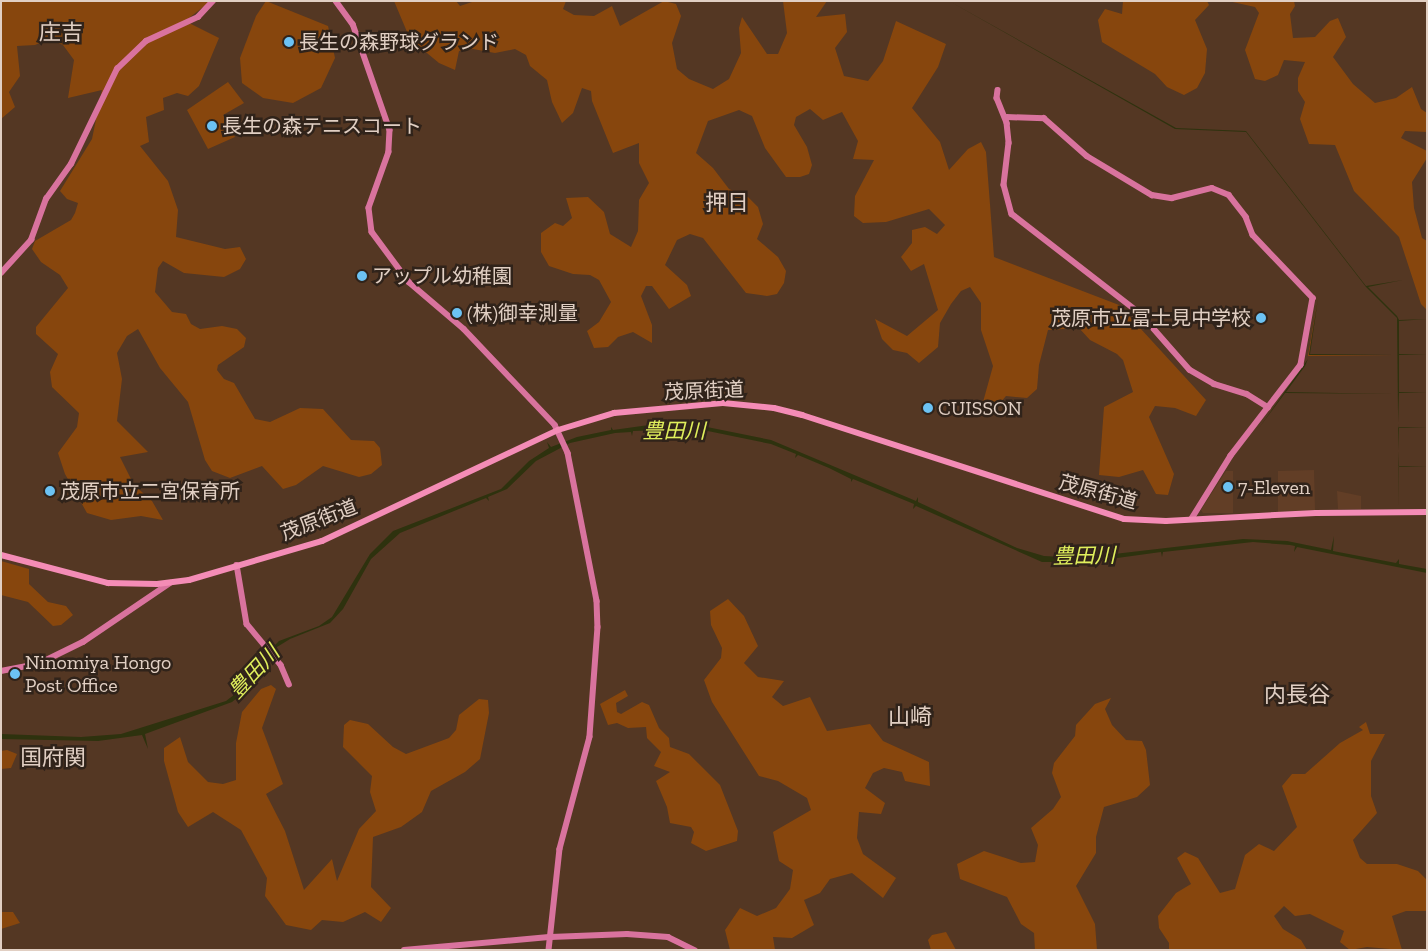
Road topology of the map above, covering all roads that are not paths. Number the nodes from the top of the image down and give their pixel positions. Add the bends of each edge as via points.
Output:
1 (213, 1) edge
2 (336, 1) edge
3 (998, 90) dead end
4 (1006, 117) junction
5 (1, 273) edge
6 (1268, 407) junction
7 (560, 433) junction
8 (1427, 512) edge
9 (1192, 519) junction
10 (1, 555) edge
11 (238, 566) junction
12 (170, 582) junction
13 (1, 672) edge
14 (289, 684) dead end
15 (551, 937) junction
16 (404, 950) edge
17 (549, 950) edge
18 (695, 950) edge

1 - 5 street via 198,17 146,41 117,69 71,164 46,199 31,240
2 - 7 street via 353,24 390,130 389,152 369,208 372,232 408,282 464,329
3 - 4 street via 1000,108
4 - 6 street via 1009,143 1004,184 1012,214 1141,314 1190,370 1214,384 1247,394
4 - 6 street via 1044,118 1087,156 1152,195 1172,198 1212,188 1229,195 1236,202 1253,235 1313,298 1304,357
6 - 9 street via 1231,456
7 - 9 main road, 茂原街道 via 614,413 723,403 774,408 1105,514 1145,522
7 - 11 main road, 茂原街道 via 322,541
7 - 15 street via 568,453 597,601 598,627 590,737 560,849
8 - 9 main road, 茂原街道
10 - 12 main road, 茂原街道 via 96,581 127,584
11 - 12 main road, 茂原街道
11 - 14 street via 247,624 276,658
12 - 13 street via 83,642 38,664
15 - 16 street
15 - 17 street
15 - 18 street via 648,934 668,937

